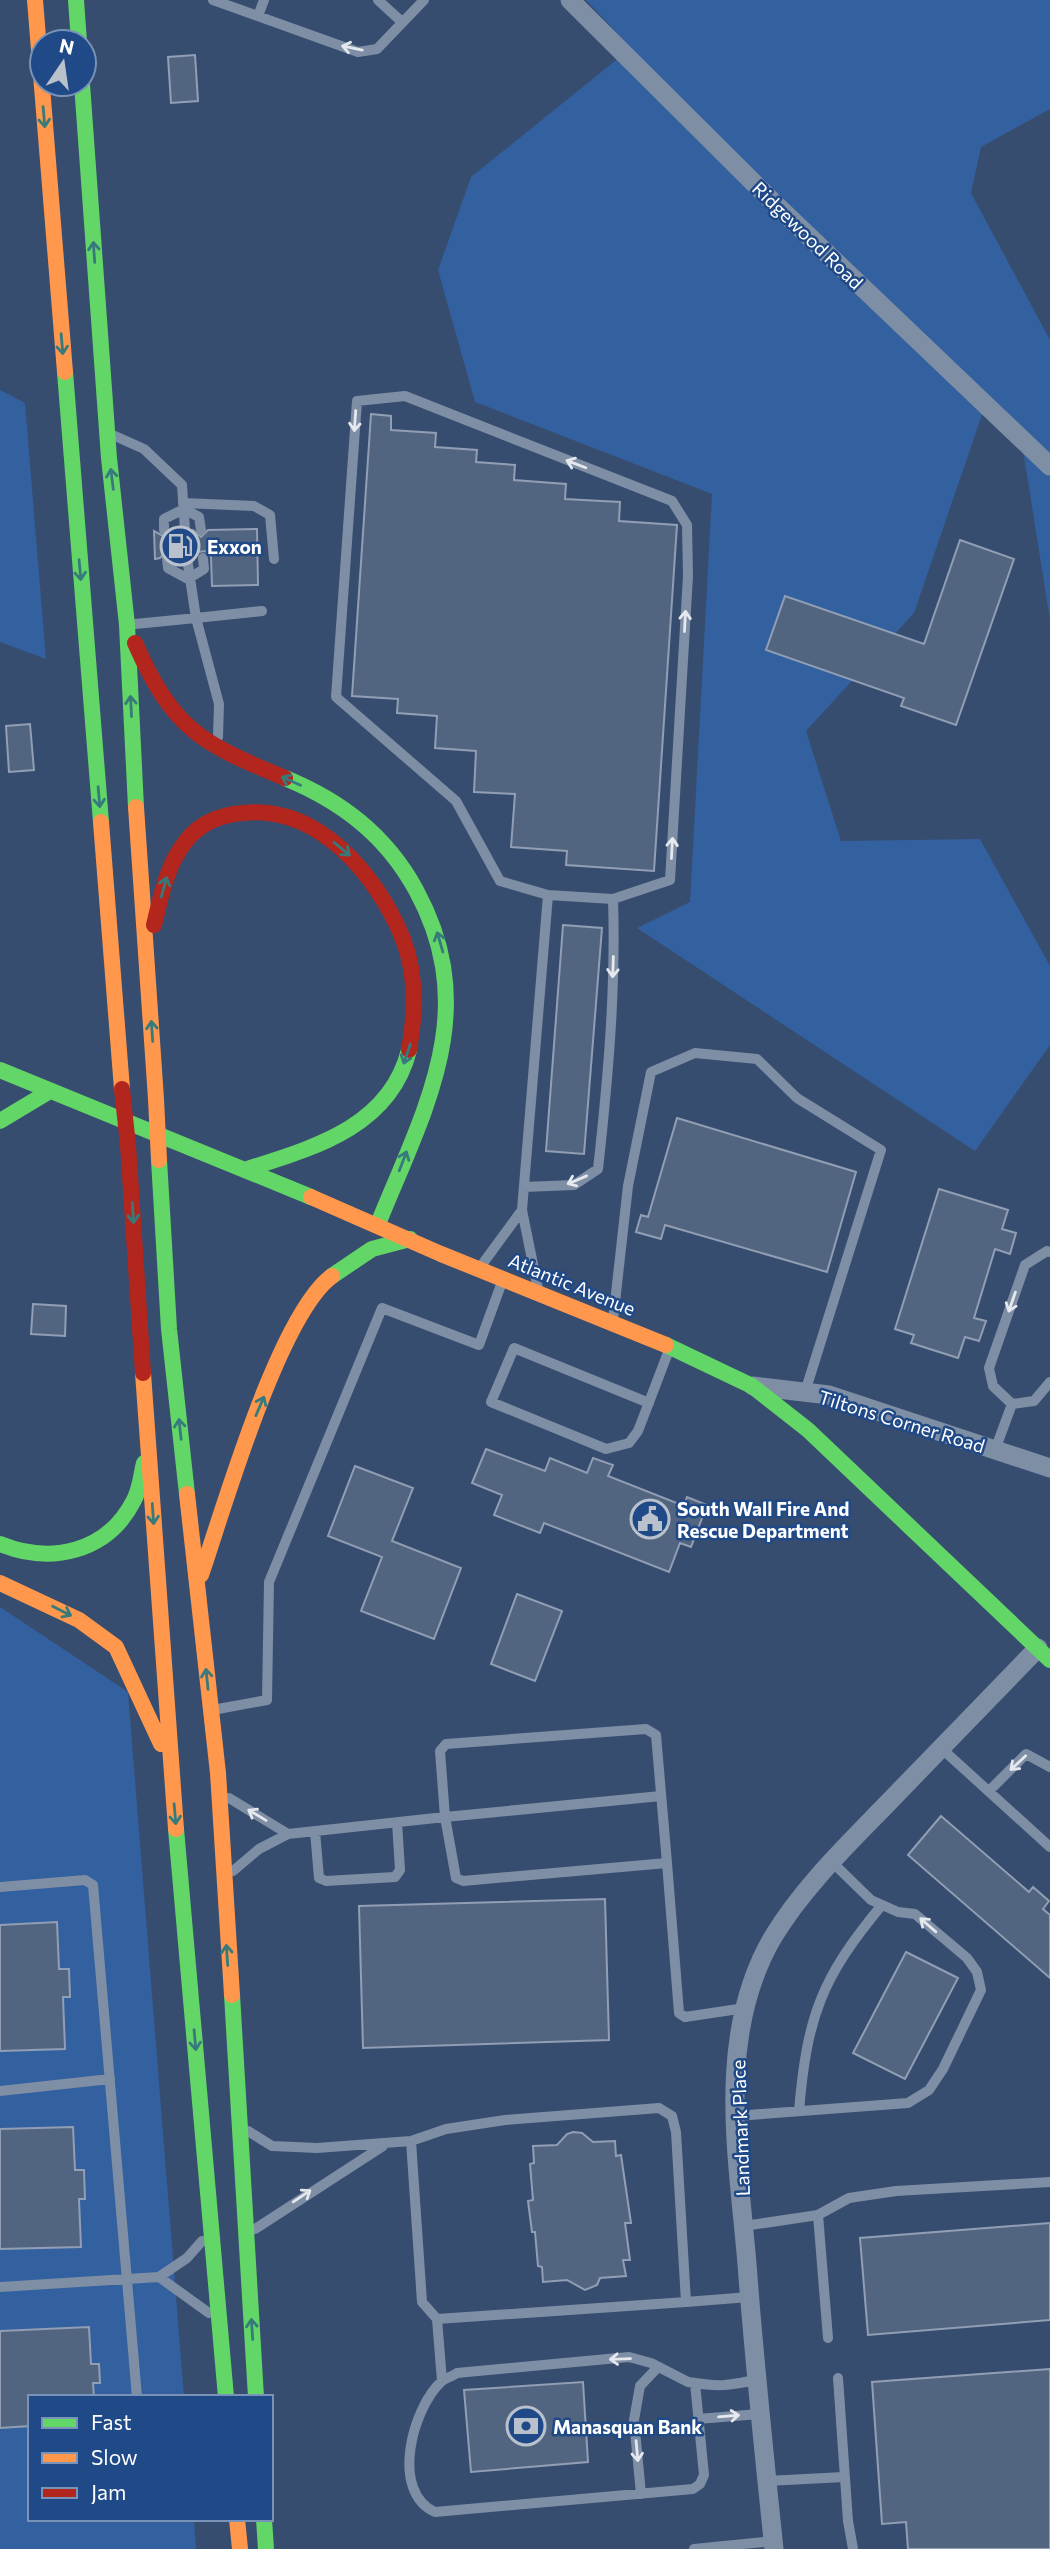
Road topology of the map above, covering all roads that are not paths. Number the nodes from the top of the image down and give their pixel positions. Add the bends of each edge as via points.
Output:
1 (35, 0) edge
2 (75, 0) edge
3 (213, 0) edge
4 (264, 0) edge
5 (378, 0) edge
6 (424, 0) edge
7 (570, 0) edge
8 (258, 16) junction
9 (402, 22) junction
10 (78, 28) edge
11 (83, 98) edge
12 (108, 433) junction
13 (1050, 466) edge
14 (184, 506) junction
15 (164, 530) dead end
16 (185, 530) dead end
17 (201, 530) dead end
18 (167, 558) dead end
19 (187, 558) dead end
20 (203, 558) dead end
21 (274, 559) dead end
22 (188, 579) junction
23 (262, 611) dead end
24 (196, 618) junction
25 (127, 625) junction
26 (217, 748) junction
27 (548, 895) junction
28 (612, 899) junction
29 (147, 953) junction
30 (0, 1070) edge
31 (50, 1091) junction
32 (0, 1121) edge
33 (247, 1168) junction
34 (524, 1186) junction
35 (522, 1210) junction
36 (378, 1224) junction
37 (410, 1239) junction
38 (1050, 1252) edge
39 (479, 1269) junction
40 (503, 1279) junction
41 (539, 1293) junction
42 (613, 1323) junction
43 (671, 1347) junction
44 (1050, 1382) edge
45 (752, 1386) junction
46 (805, 1392) junction
47 (649, 1403) junction
48 (1012, 1404) junction
49 (148, 1445) junction
50 (995, 1450) junction
51 (1050, 1468) edge
52 (0, 1544) edge
53 (0, 1583) edge
54 (197, 1586) junction
55 (1044, 1654) edge
56 (211, 1711) junction
57 (941, 1748) junction
58 (170, 1765) junction
59 (1050, 1767) edge
60 (990, 1790) junction
61 (218, 1791) junction
62 (662, 1796) junction
63 (445, 1817) junction
64 (397, 1822) junction
65 (315, 1831) junction
66 (288, 1834) junction
67 (1050, 1847) edge
68 (832, 1862) junction
69 (667, 1863) junction
70 (223, 1881) junction
71 (0, 1887) edge
72 (882, 1905) junction
73 (745, 2008) junction
74 (110, 2079) junction
75 (0, 2091) edge
76 (799, 2111) junction
77 (736, 2116) junction
78 (238, 2125) junction
79 (411, 2141) junction
80 (386, 2144) junction
81 (1050, 2182) edge
82 (818, 2215) junction
83 (744, 2226) junction
84 (212, 2230) junction
85 (246, 2235) junction
86 (159, 2277) junction
87 (127, 2279) junction
88 (0, 2287) edge
89 (749, 2297) junction
90 (686, 2302) junction
91 (437, 2319) junction
92 (219, 2320) junction
93 (828, 2338) dead end
94 (658, 2367) junction
95 (838, 2378) dead end
96 (755, 2380) junction
97 (442, 2381) junction
98 (695, 2383) junction
99 (137, 2395) edge
100 (226, 2395) edge
101 (256, 2395) edge
102 (759, 2414) junction
103 (698, 2419) junction
104 (844, 2477) junction
105 (767, 2482) junction
106 (641, 2494) junction
107 (237, 2521) edge
108 (264, 2521) edge
109 (774, 2545) edge
110 (240, 2549) edge
111 (266, 2549) edge
112 (694, 2549) edge
113 (853, 2549) edge

1 -> 49 main road, bridge
2 - 10 main road
3 - 8 lane
4 - 8 lane
5 - 9 lane
6 - 9 lane
7 - 13 street, Ridgewood Road via 775,204
9 -> 8 lane via 377,48 358,52
12 -> 11 main road
12 - 14 lane via 144,449 182,485
25 -> 12 main road
14 - 15 lane via 164,519
14 - 16 lane
14 - 17 lane via 199,517
14 - 21 lane via 254,506 270,515
18 - 22 lane via 168,568
19 - 22 lane
20 - 22 lane via 204,569
22 - 24 lane
23 - 24 lane
24 - 25 lane
24 - 26 lane via 219,704
25 - 26 main road via 163,701 194,734
29 -> 25 main road
36 -> 26 main road via 444,1047 449,994 440,941 429,911 397,858 352,813 317,792
27 - 28 lane
28 -> 27 lane via 670,880 687,525 673,501 405,396 357,401 335,697 456,801 500,881
27 - 34 lane
28 -> 34 lane via 609,1074 598,1169 574,1185
29 -> 33 main road via 169,866 183,845 212,820 253,811 284,815 332,840 370,878 396,918 410,955 416,998 414,1031 399,1073 377,1107 350,1131
54 -> 29 main road, bridge via 169,1329
30 - 31 main road, Atlantic Avenue
31 - 32 main road
31 - 33 main road, Atlantic Avenue
33 - 36 main road, Atlantic Avenue
34 - 35 lane
35 - 39 lane
35 - 41 lane
36 - 37 main road, Atlantic Avenue
37 - 39 main road, Atlantic Avenue
54 -> 37 main road via 248,1435 297,1320 328,1278 372,1249
38 -> 48 lane via 1025,1265 989,1368 993,1387
39 - 40 main road, Atlantic Avenue
40 - 41 main road, Atlantic Avenue
40 - 56 lane via 479,1345 382,1308 269,1583 267,1700
41 - 42 main road, Atlantic Avenue
42 - 43 main road, Atlantic Avenue
42 - 46 lane via 628,1186 651,1072 695,1053 757,1059 797,1098 881,1150
43 - 45 main road, Atlantic Avenue
43 - 47 lane
44 - 48 lane via 1034,1401
45 - 46 street, Tiltons Corner Road
45 - 55 main road, Atlantic Avenue via 808,1430
46 - 50 street, Tiltons Corner Road via 829,1395
47 - 47 lane via 629,1443 607,1450 491,1402 513,1348
48 - 50 lane
49 - 52 main road via 135,1499 113,1530 95,1543 53,1557 27,1555
49 -> 58 main road
50 - 51 street, Tiltons Corner Road
53 -> 58 main road via 79,1620 116,1647
56 -> 54 main road
55 - 57 street, Landmark Place
56 - 61 main road
57 - 60 lane
57 - 68 street, Landmark Place
58 -> 84 main road
59 -> 60 lane via 1026,1754
60 - 67 lane
66 -> 61 lane
61 - 70 main road
62 - 63 lane
62 - 63 lane via 656,1735 646,1730 446,1744 440,1751
62 - 69 lane
63 - 64 lane
63 - 69 lane via 456,1878 463,1881
64 - 65 lane
64 - 65 lane via 400,1870 395,1877 319,1878
65 - 66 lane
66 - 70 lane via 259,1849
68 - 72 lane
68 - 73 street, Landmark Place via 772,1938
69 - 73 lane via 679,2013 685,2017
78 -> 70 main road
71 - 74 lane via 85,1880 93,1885
72 - 76 lane via 847,1947 825,1986 804,2052
76 -> 72 lane via 908,2103 929,2090 981,1990 978,1972 967,1958 915,1914
73 - 77 street, Landmark Place via 735,2078
74 - 75 lane
74 - 87 lane
76 - 77 lane
77 - 83 street, Landmark Place
78 - 80 lane via 272,2146
78 - 85 main road
79 - 80 lane
79 - 90 lane via 446,2129 505,2120 659,2108 672,2116 676,2132
79 - 91 lane via 422,2302
85 -> 80 lane
81 - 82 lane via 896,2191 849,2198
82 - 83 lane
82 - 93 lane
83 - 89 street, Landmark Place
84 - 86 lane via 187,2258
84 - 92 main road
101 -> 85 main road
86 - 87 lane
86 - 92 lane
87 - 88 lane
87 - 99 lane
89 - 90 lane
89 - 96 street, Landmark Place
90 - 91 lane
91 - 97 lane
92 - 100 main road
94 -> 97 lane via 629,2357 457,2373
94 - 98 lane
94 -> 106 lane via 640,2386 634,2420
95 - 104 lane
96 - 98 lane via 715,2388
96 - 102 street, Landmark Place
97 - 106 lane via 414,2425 412,2491 422,2507 435,2512
98 - 103 lane
103 -> 102 lane
102 - 105 street, Landmark Place
103 - 106 lane via 704,2475 700,2484 693,2489
104 - 105 lane
104 - 113 lane
105 - 109 street, Landmark Place
107 - 110 main road
108 - 111 main road
109 - 112 lane

